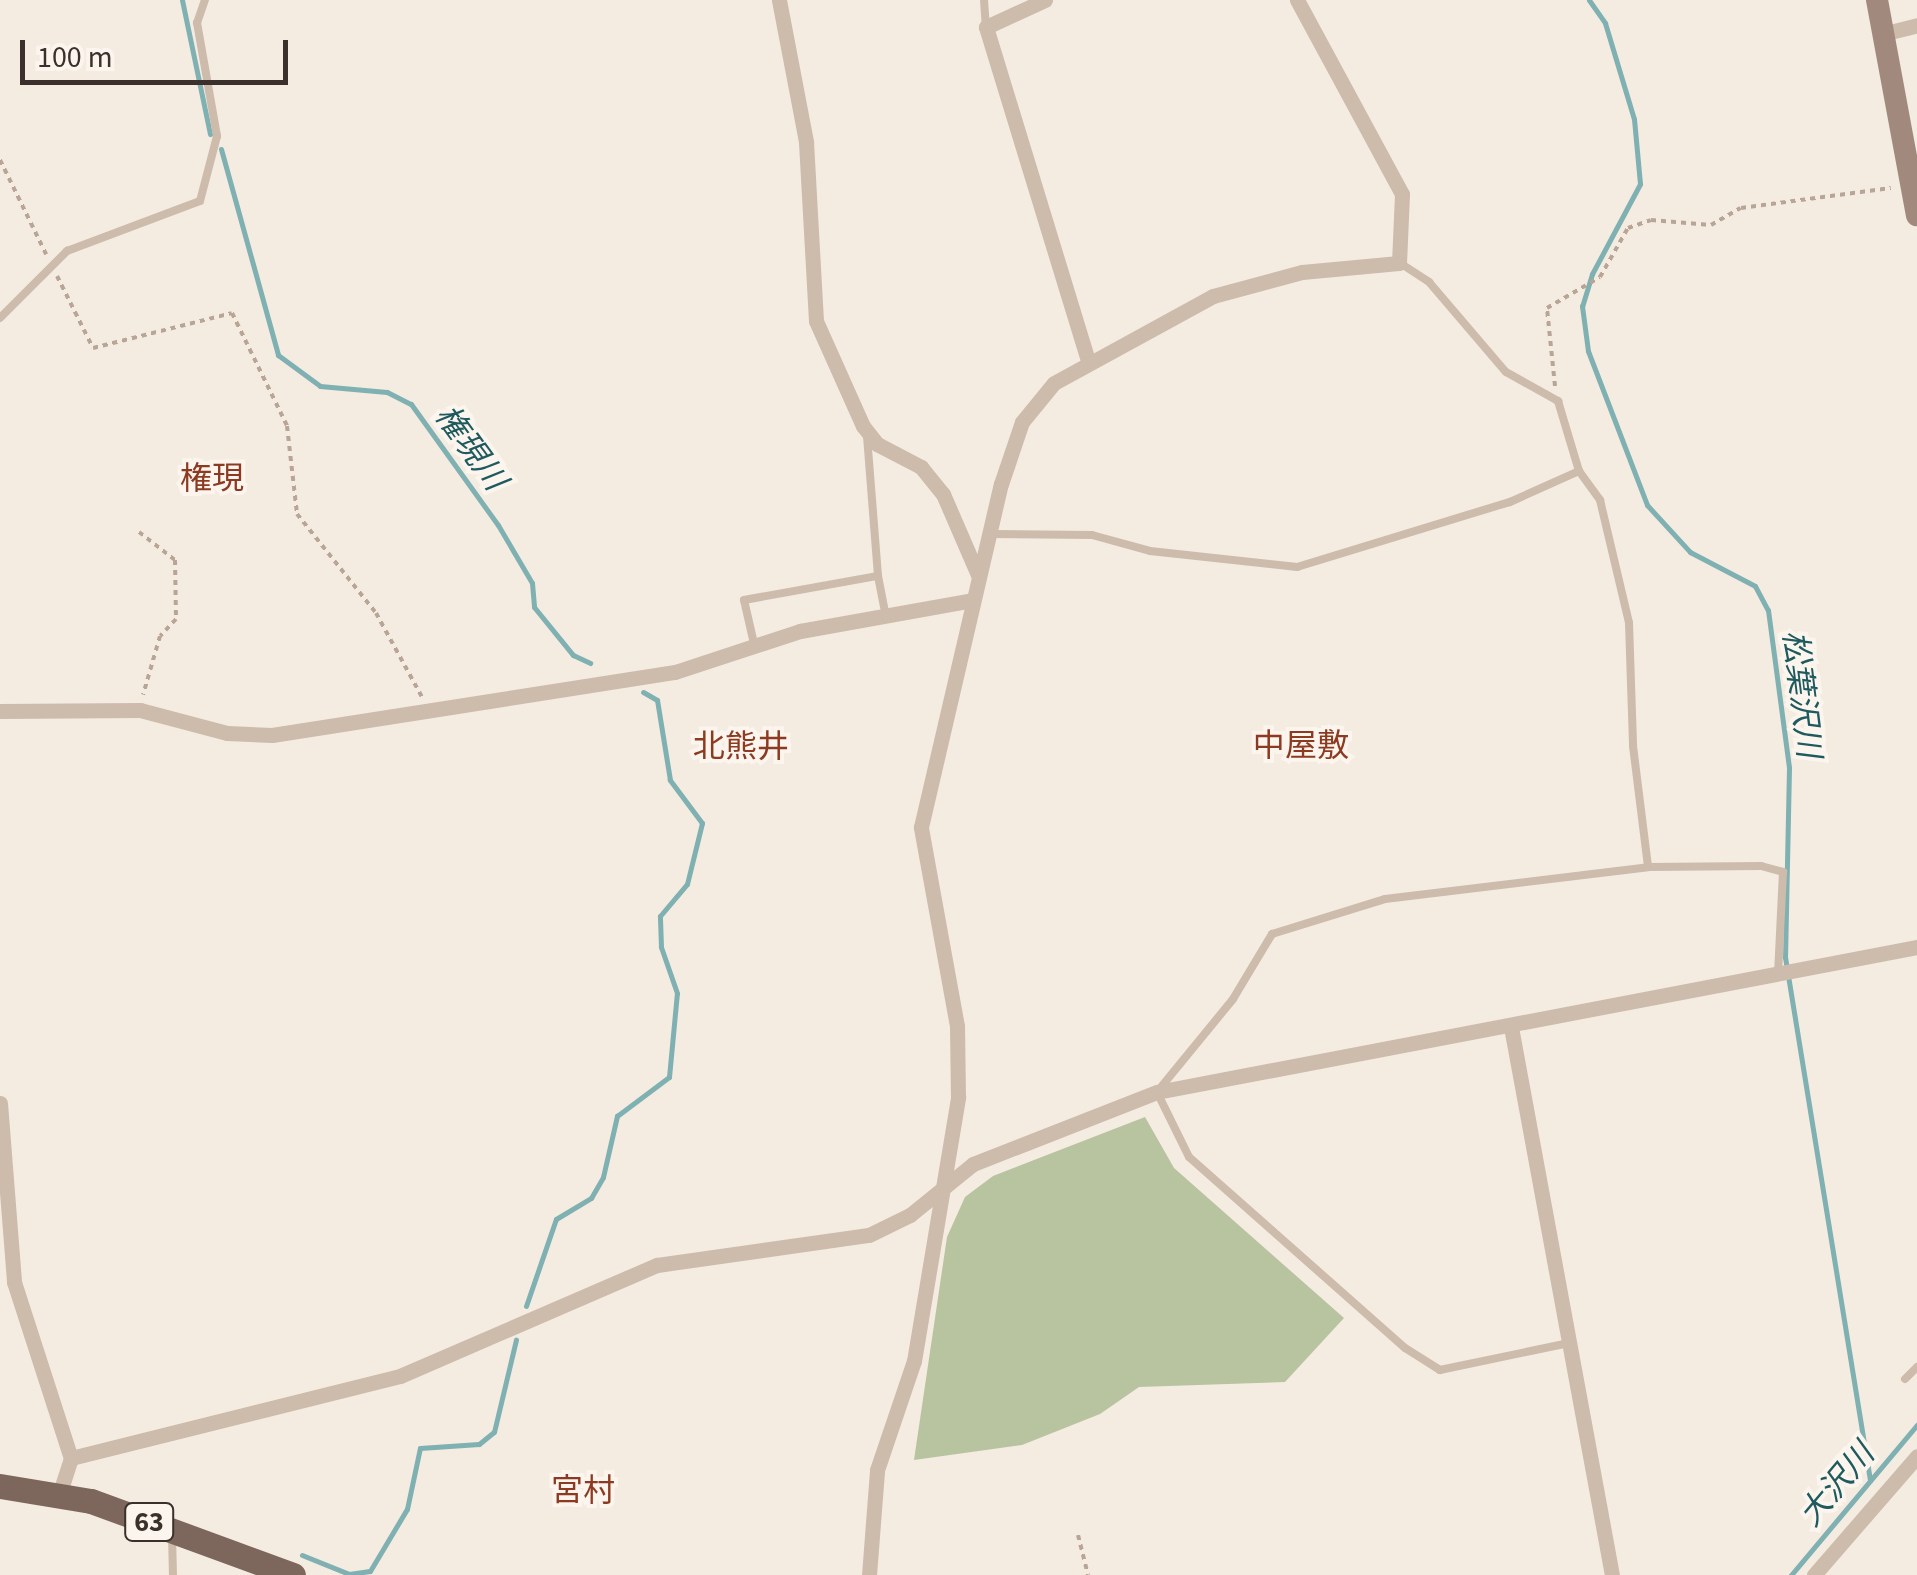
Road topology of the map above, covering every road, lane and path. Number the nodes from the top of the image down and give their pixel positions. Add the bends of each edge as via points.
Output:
1 (205, 0) edge
2 (779, 0) edge
3 (984, 0) edge
4 (1045, 0) edge
5 (1297, 0) edge
6 (1876, 0) edge
7 (1917, 24) edge
8 (986, 27) junction
9 (1882, 34) junction
10 (0, 160) edge
11 (1912, 185) junction
12 (1917, 215) edge
13 (1399, 263) junction
14 (50, 264) junction
15 (0, 318) edge
16 (1089, 363) junction
17 (1558, 401) junction
18 (867, 432) junction
19 (1579, 471) junction
20 (138, 532) dead end
21 (991, 534) junction
22 (878, 576) junction
23 (978, 576) junction
24 (972, 600) junction
25 (885, 613) junction
26 (755, 648) junction
27 (140, 710) junction
28 (428, 710) junction
29 (0, 711) edge
30 (1648, 868) junction
31 (1917, 947) edge
32 (1778, 973) junction
33 (1512, 1027) junction
34 (1157, 1092) junction
35 (0, 1103) edge
36 (944, 1183) junction
37 (1570, 1343) junction
38 (1917, 1367) edge
39 (1905, 1378) dead end
40 (1917, 1456) edge
41 (71, 1458) junction
42 (0, 1486) edge
43 (60, 1492) junction
44 (172, 1530) junction
45 (1078, 1534) dead end
46 (173, 1575) edge
47 (294, 1575) edge
48 (869, 1575) edge
49 (1088, 1575) edge
50 (1612, 1575) edge
51 (1814, 1575) edge

1 - 14 lane via 197,23 217,136 206,192 192,206
2 - 18 street via 806,142 816,321
3 - 8 lane
4 - 8 street
5 - 13 street via 1402,194
6 - 9 street
7 - 9 street
8 - 16 street
9 - 11 street
10 - 14 path
11 - 12 street
11 - 17 path via 1741,208 1711,225 1651,220 1628,228 1600,277 1547,308
13 - 16 street via 1302,272 1213,296
13 - 17 lane via 1429,282 1506,372
14 - 15 lane
14 - 28 path via 93,348 232,313 286,426 297,514 376,613
16 - 21 street via 1054,383 1022,422
17 - 19 lane
18 - 22 lane
18 - 23 street via 921,467 944,494
19 - 21 lane via 1493,508 1296,568 1150,551 1092,536
19 - 30 lane via 1600,500 1617,548
20 - 27 path via 175,560 176,619 160,636
21 - 23 street
22 - 25 lane
22 - 26 lane via 744,600
23 - 24 street
24 - 25 street
24 - 36 street via 921,827 957,1026 958,1097
25 - 26 street
26 - 28 street via 674,672
27 - 28 street via 227,734 272,734
27 - 29 street
30 - 32 lane via 1784,872
30 - 34 lane via 1384,899 1272,934 1233,999
31 - 32 street
32 - 33 street
33 - 34 street
33 - 37 street
34 - 36 street
34 - 37 lane via 1189,1157 1405,1348 1440,1370
35 - 41 street via 14,1282
36 - 41 street via 910,1216 869,1235 657,1265 385,1381
36 - 48 street via 914,1361 877,1470
37 - 50 street
38 - 39 lane
40 - 51 street
41 - 43 street
42 - 43 main road, 63
43 - 44 main road, 63
44 - 46 lane
44 - 47 main road, 63
45 - 49 path

